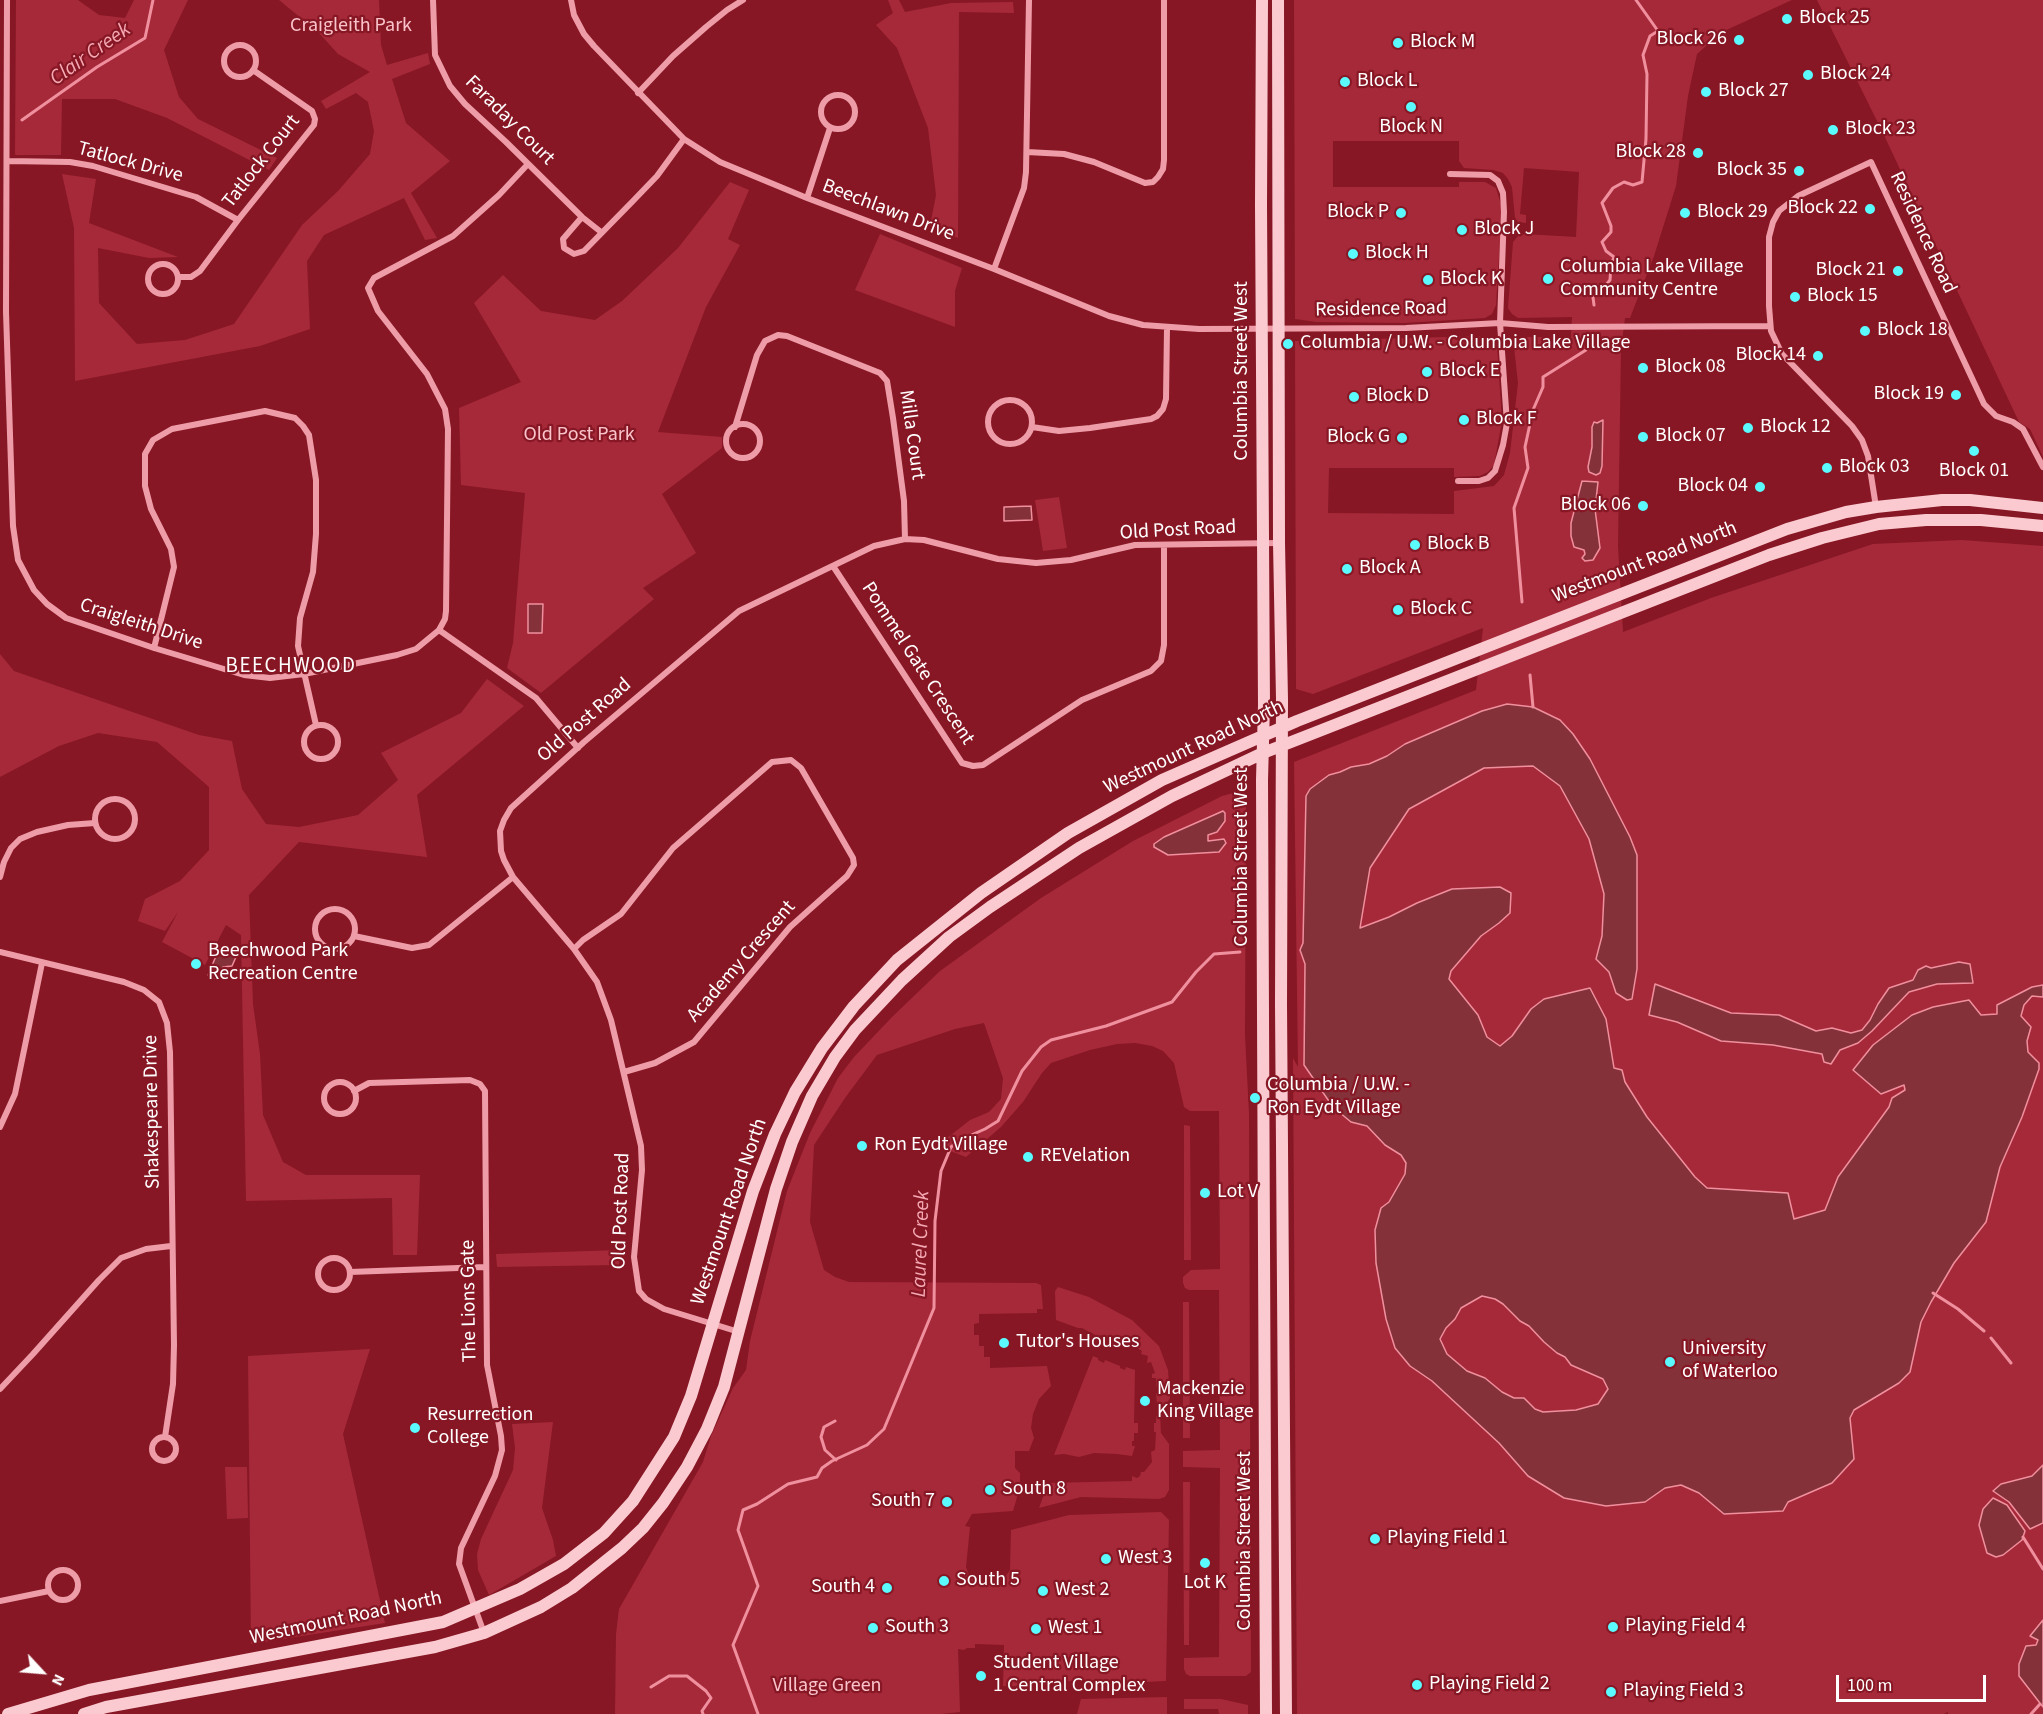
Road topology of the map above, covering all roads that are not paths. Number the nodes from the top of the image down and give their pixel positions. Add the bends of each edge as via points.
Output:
1 (7, 0) edge
2 (433, 0) edge
3 (571, 0) edge
4 (743, 0) edge
5 (1029, 0) edge
6 (1164, 0) edge
7 (1262, 0) edge
8 (1278, 0) edge
9 (254, 70) junction
10 (638, 93) junction
11 (830, 128) junction
12 (684, 139) junction
13 (1027, 152) junction
14 (8, 161) junction
15 (528, 164) junction
16 (1450, 174) dead end
17 (807, 198) junction
18 (582, 217) junction
19 (238, 220) junction
20 (600, 232) junction
21 (994, 269) junction
22 (178, 277) junction
23 (1500, 323) junction
24 (1770, 326) junction
25 (1263, 327) junction
26 (1167, 328) junction
27 (1279, 328) junction
28 (735, 427) junction
29 (1032, 427) junction
30 (2043, 467) edge
31 (1458, 481) dead end
32 (1876, 507) junction
33 (2043, 508) edge
34 (2043, 525) edge
35 (905, 539) junction
36 (1279, 543) junction
37 (1262, 544) junction
38 (1164, 545) junction
39 (833, 566) junction
40 (439, 630) junction
41 (154, 648) junction
42 (304, 674) junction
43 (316, 725) junction
44 (1282, 728) junction
45 (1264, 736) junction
46 (1282, 746) junction
47 (578, 748) junction
48 (1263, 753) junction
49 (95, 823) junction
50 (0, 877) edge
51 (513, 877) junction
52 (354, 936) junction
53 (574, 949) junction
54 (0, 952) edge
55 (42, 963) junction
56 (624, 1072) junction
57 (354, 1091) junction
58 (0, 1127) edge
59 (171, 1246) junction
60 (485, 1267) junction
61 (350, 1272) junction
62 (711, 1324) junction
63 (739, 1332) junction
64 (0, 1389) edge
65 (165, 1437) junction
66 (49, 1591) junction
67 (0, 1601) edge
68 (475, 1609) junction
69 (484, 1633) junction
70 (8, 1714) edge
71 (84, 1714) edge
72 (1266, 1714) edge
73 (1286, 1714) edge

1 - 14 street, Craigleith Drive
2 - 15 street, Faraday Court via 435,55 450,86
3 - 10 street, Beechlawn Drive via 584,34
4 - 10 street via 673,56
5 - 13 street
6 - 13 street via 1164,160 1158,177 1145,183 1064,154
7 - 25 main road, Columbia Street West
8 - 27 main road, Columbia Street West
9 - 9 street via 253,51 239,46 230,49 226,67 234,76 245,76
9 - 19 street, Tatlock Court via 312,111 315,119
10 - 12 street, Beechlawn Drive
11 - 11 street via 840,130 854,121 856,109 846,97 838,95 824,102 822,117
11 - 17 street
12 - 17 street, Beechlawn Drive via 720,162
12 - 20 street via 657,176
13 - 21 street via 1024,188
14 - 19 street, Tatlock Drive via 93,166 196,198
14 - 41 street, Craigleith Drive via 6,312 13,526 18,560 34,590 66,618
15 - 18 street, Faraday Court
15 - 40 street via 453,236 374,278 368,288 378,311 427,374 445,410 446,611
16 - 23 street via 1490,176 1498,181 1503,193
17 - 21 street, Beechlawn Drive
18 - 20 street, Faraday Court
18 - 20 street via 563,239 564,248 574,254 584,250
19 - 22 street, Tatlock Court via 200,271 191,277
21 - 26 street, Beechlawn Drive via 1109,316
22 - 22 street, Tatlock Court via 174,268 165,263 153,268 148,279 153,290 162,294 172,291
23 - 24 street, Residence Road via 1548,327
23 - 27 street, Residence Road
23 - 31 street via 1508,411 1503,445 1495,471 1488,478
24 - 30 street, Residence Road via 1769,237 1776,217 1792,200 1871,162 1984,404 1993,414 2023,429
24 - 32 street, Residence Road via 1788,362 1862,440
25 - 26 street, Beechlawn Drive
25 - 27 street, Residence Road
25 - 37 main road, Columbia Street West
26 - 29 street via 1166,399 1157,416 1090,428
27 - 36 main road, Columbia Street West
28 - 28 street, Milla Court via 726,440 729,450 737,457 753,455 759,446 759,435 752,427
28 - 35 street, Milla Court via 757,355 765,341 778,335 880,373 887,381 893,418
29 - 29 street via 1029,411 1011,400 996,406 988,424 994,437 1008,443 1025,438
32 - 33 main road, Westmount Road North via 1970,500
32 - 44 main road, Westmount Road North via 1787,529
34 - 46 main road, Westmount Road North via 1926,520 1879,524 1822,538 1769,555
35 - 38 street, Old Post Road via 1036,563 1071,560 1135,545
35 - 39 street, Old Post Road via 874,546
36 - 37 street, Old Post Road
36 - 44 main road, Columbia Street West
37 - 38 street, Old Post Road
37 - 45 main road, Columbia Street West
38 - 39 street, Pommel Gate Crescent via 1161,661 1151,671 1082,700 982,765 973,766 962,763
39 - 47 street, Old Post Road via 739,611
40 - 42 street, Craigleith Drive via 416,649
40 - 47 street via 536,698
41 - 42 street, Craigleith Drive via 244,675 270,678
41 - 42 street via 174,567 171,549 151,509 145,486 145,454 153,440 172,429 265,411 280,413 295,418 309,435 316,480 313,572 300,618 298,646
42 - 43 street
43 - 43 street via 306,733 305,748 313,758 327,758 338,746 336,734 325,725
44 - 45 main road, Westmount Road North
44 - 46 main road, Columbia Street West
45 - 48 main road, Columbia Street West
45 - 62 main road, Westmount Road North via 1162,780 1068,832 981,893 897,960 822,1048 790,1102 753,1191
46 - 48 main road, Westmount Road North
46 - 73 main road, Columbia Street West
47 - 51 street, Old Post Road via 511,808 504,820 501,851
48 - 63 main road, Westmount Road North via 1103,834 990,907 949,937 855,1030 812,1096 792,1142
48 - 72 main road, Columbia Street West
49 - 49 street via 104,837 121,838 134,826 134,813 121,800 106,801 98,808
49 - 50 street via 47,830 20,839 8,855
51 - 52 street via 429,945 411,948
51 - 53 street, Old Post Road
52 - 52 street via 354,920 340,909 326,910 316,920 316,938 326,947 344,947
53 - 56 street, Old Post Road via 597,982
53 - 56 street, Academy Crescent via 621,915 673,848 772,762 791,760 801,768 854,858 847,876 790,927 694,1042 655,1063
54 - 55 street, Shakespeare Drive
55 - 58 street via 15,1094
55 - 59 street, Shakespeare Drive via 124,982 159,1002 167,1023 170,1052
56 - 62 street, Old Post Road via 641,1146 634,1257 639,1291 664,1309
57 - 57 street, The Lions Gate via 341,1082 332,1084 325,1093 325,1105 333,1113 348,1113 355,1104
57 - 60 street, The Lions Gate via 369,1083 470,1080 480,1084 485,1091
59 - 64 street via 121,1258
59 - 65 street, Shakespeare Drive via 173,1384
60 - 61 street
60 - 68 street, The Lions Gate via 488,1365 502,1450 495,1476 461,1548 459,1564
61 - 61 street via 345,1262 333,1258 322,1263 319,1281 326,1288 340,1290 348,1282
62 - 63 street, Old Post Road
62 - 68 main road, Westmount Road North via 691,1396 674,1437 633,1501 604,1533 564,1564
63 - 69 main road, Westmount Road North via 707,1429 687,1467 643,1528 572,1588
65 - 65 street via 152,1448 156,1458 165,1461 174,1457 177,1450 175,1443
66 - 66 street via 55,1597 67,1599 77,1588 76,1578 63,1570 54,1572 48,1582
66 - 67 street
68 - 69 street, The Lions Gate
68 - 70 main road, Westmount Road North via 443,1622 89,1690
69 - 71 main road, Westmount Road North via 435,1647

